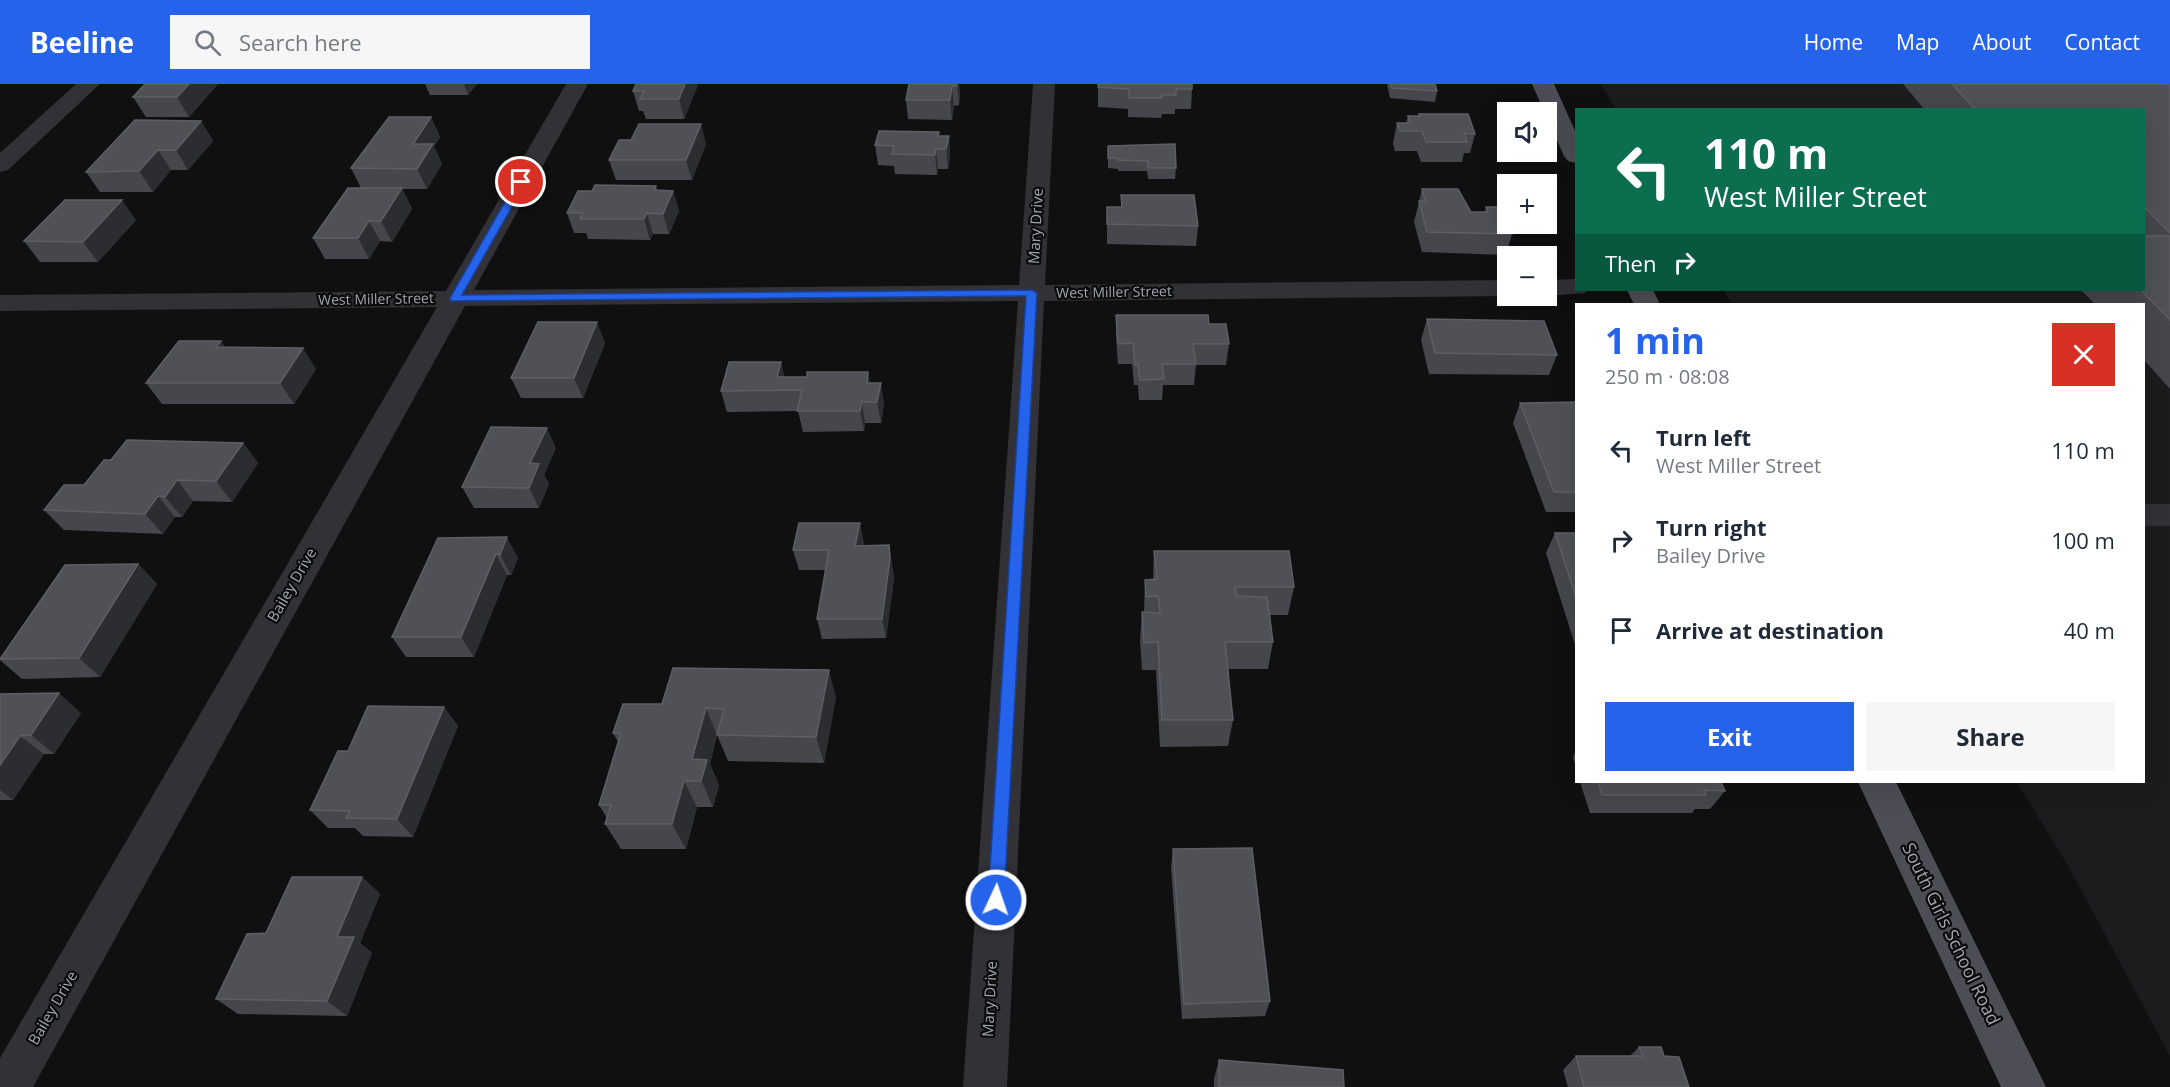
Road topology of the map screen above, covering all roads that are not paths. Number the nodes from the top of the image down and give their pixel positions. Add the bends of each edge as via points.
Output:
1 (89, 84) edge
2 (577, 84) edge
3 (1044, 84) edge
4 (1543, 84) edge
5 (1575, 154) edge
6 (0, 165) edge
7 (1575, 287) edge
8 (1497, 288) edge
9 (1557, 288) edge
10 (1032, 293) junction
11 (455, 298) junction
12 (0, 303) edge
13 (2145, 515) edge
14 (2170, 515) edge
15 (1877, 783) edge
16 (8, 1087) edge
17 (985, 1087) edge
18 (2024, 1087) edge

1 - 6 street
2 - 11 street, Bailey Drive
3 - 10 street, Mary Drive
4 - 5 main road
7 - 9 street
8 - 10 street, West Miller Street
10 - 11 street, West Miller Street
10 - 17 street, Mary Drive
11 - 12 street, West Miller Street
11 - 16 street, Bailey Drive
13 - 14 street
15 - 18 main road, South Girls School Road

